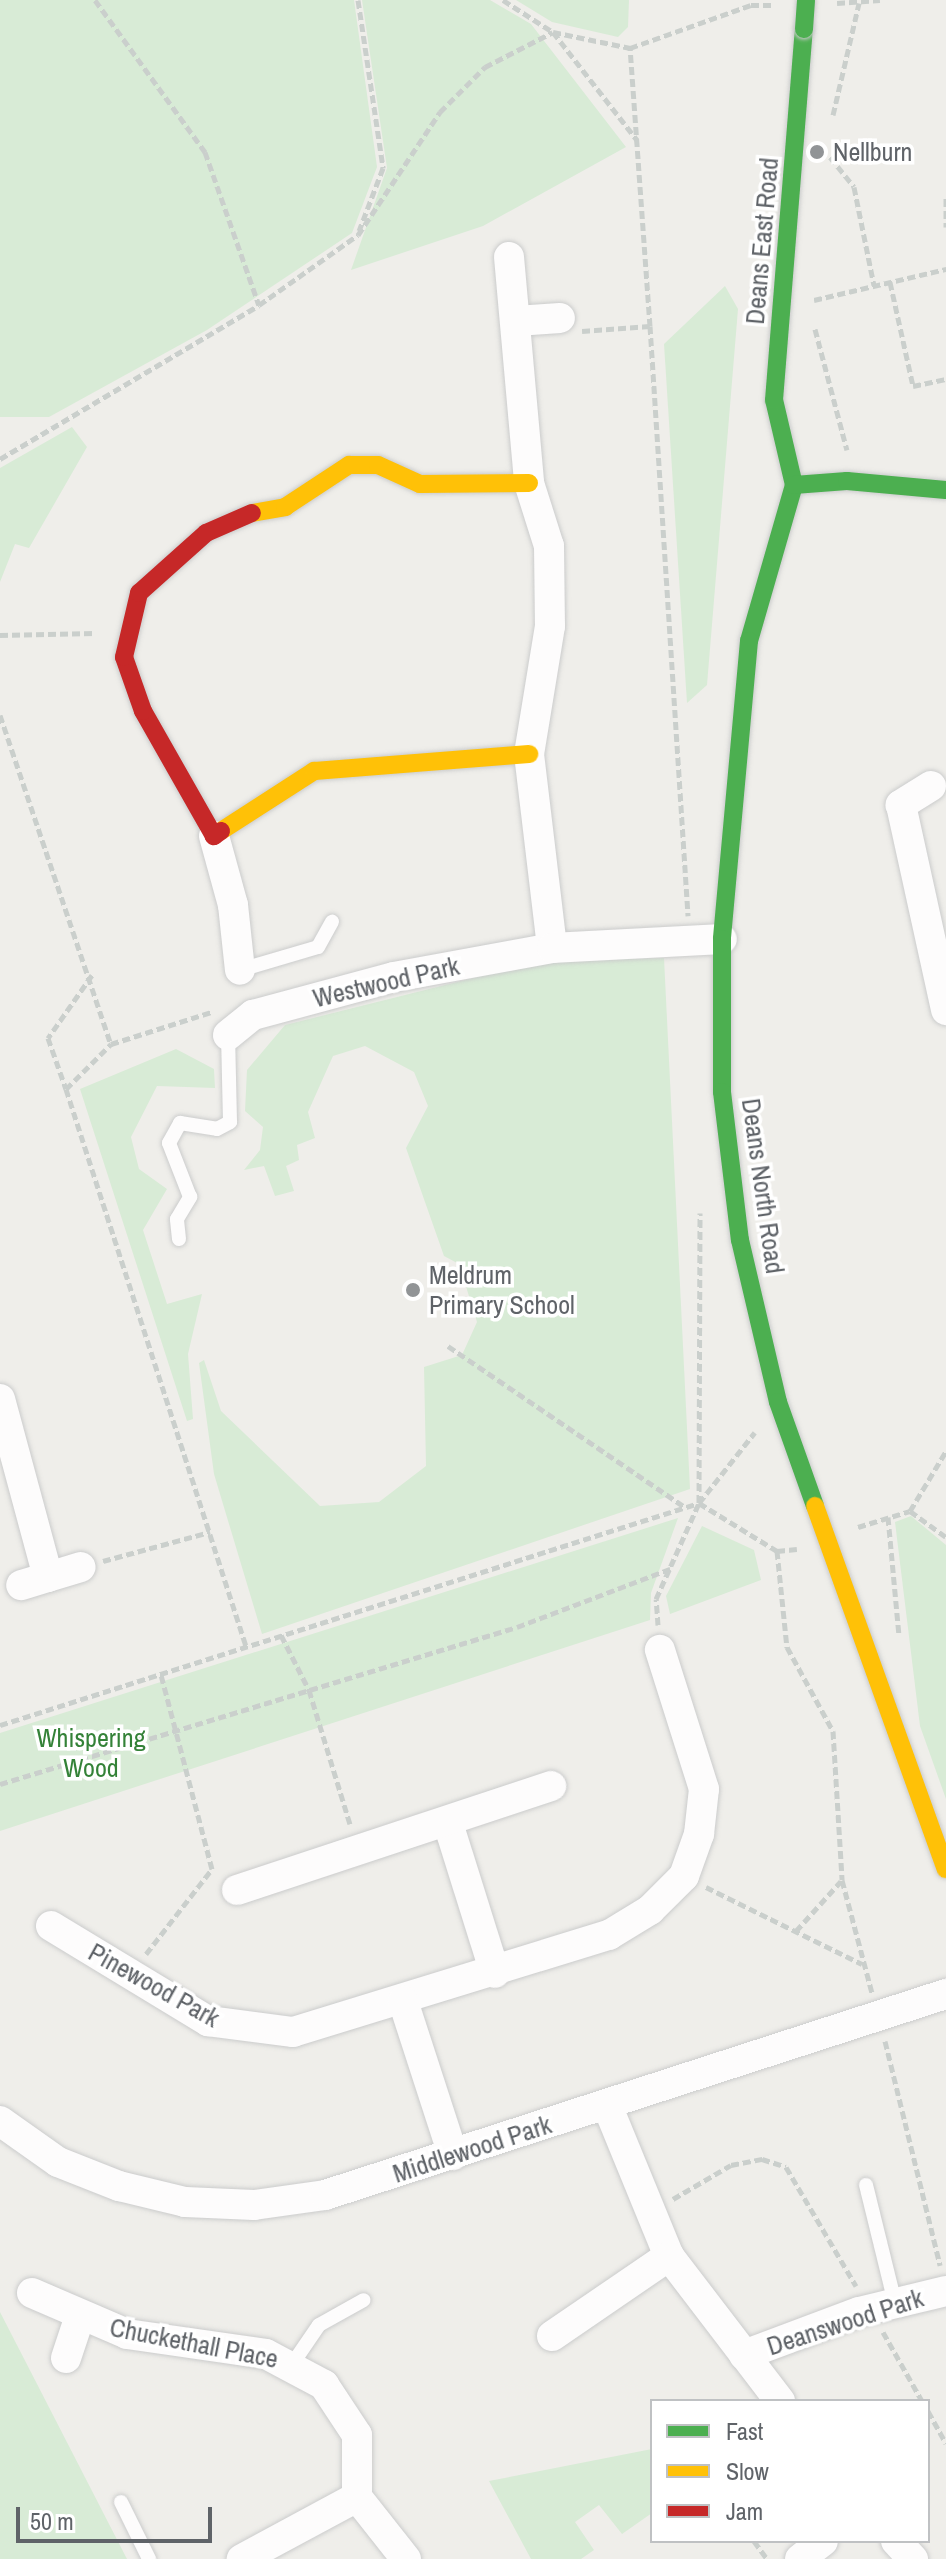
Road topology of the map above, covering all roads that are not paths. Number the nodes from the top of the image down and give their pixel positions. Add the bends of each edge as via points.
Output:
1 (799, 2) edge
2 (509, 257) dead end
3 (560, 318) road end
4 (516, 321) junction
5 (529, 483) junction
6 (794, 485) junction
7 (946, 490) edge
8 (529, 754) junction
9 (931, 786) dead end
10 (214, 836) junction
11 (933, 884) edge
12 (332, 922) dead end
13 (722, 939) junction
14 (552, 948) junction
15 (240, 970) joint
16 (946, 1010) edge
17 (228, 1020) joint
18 (179, 1239) dead end
19 (0, 1399) edge
20 (80, 1567) road end
21 (660, 1650) road end
22 (551, 1786) dead end
23 (448, 1823) junction
24 (946, 1869) edge
25 (237, 1890) dead end
26 (51, 1926) dead end
27 (495, 1973) junction
28 (946, 1994) edge
29 (403, 2001) junction
30 (607, 2105) junction
31 (0, 2121) edge
32 (453, 2155) junction
33 (866, 2185) dead end
34 (669, 2256) junction
35 (944, 2282) edge
36 (32, 2293) dead end
37 (364, 2300) dead end
38 (883, 2306) junction
39 (79, 2319) junction
40 (552, 2336) dead end
41 (744, 2355) junction
42 (66, 2358) dead end
43 (293, 2363) junction
44 (778, 2399) edge
45 (357, 2497) junction
46 (121, 2502) dead end
47 (820, 2543) edge
48 (898, 2543) edge
49 (149, 2559) edge
50 (242, 2559) edge
51 (406, 2559) edge
52 (800, 2559) edge
53 (913, 2559) edge

1 - 6 street, Deans East Road, bridge via 804,29 774,400
2 - 4 street
3 - 4 street
4 - 5 street
5 - 8 street via 549,546 550,626
5 - 10 street via 420,484 378,465 349,465 285,507 230,517 139,593 124,657 143,711
6 - 7 street via 878,483
6 - 13 street, Deans North Road via 749,641
8 - 10 street via 314,771
8 - 14 street
9 - 11 street via 901,805
10 - 15 street via 233,905
11 - 16 street
12 - 15 lane via 318,947
13 - 14 street, Westwood Park
13 - 24 street, Deans North Road via 722,1092 740,1240 778,1402
14 - 17 street, Westwood Park via 394,977
17 - 18 lane via 230,1122 217,1129 180,1123 169,1143 190,1197 177,1219
19 - 20 street via 35,1581
21 - 27 street, Pinewood Park via 704,1789 699,1834 684,1876 650,1910 609,1935
22 - 23 street
23 - 25 street
23 - 27 street
26 - 29 street, Pinewood Park via 208,2021 248,2031 293,2032
27 - 29 street, Pinewood Park
28 - 30 street, Middlewood Park
29 - 32 street
30 - 32 street, Middlewood Park
30 - 34 street, Deanswood Park
31 - 32 street, Middlewood Park via 58,2162 185,2202 254,2205 325,2195
33 - 38 lane
34 - 40 street
34 - 41 street, Deanswood Park
35 - 38 street, Deanswood Park
36 - 39 street, Chuckethall Place
37 - 43 lane via 319,2325
38 - 41 street, Deanswood Park
39 - 42 street, Chuckethall Place
39 - 43 street, Chuckethall Place
41 - 44 street, Deanswood Park
43 - 45 street, Chuckethall Place via 324,2385 357,2435
45 - 50 street
45 - 51 street
46 - 49 lane
47 - 52 street
48 - 53 street

